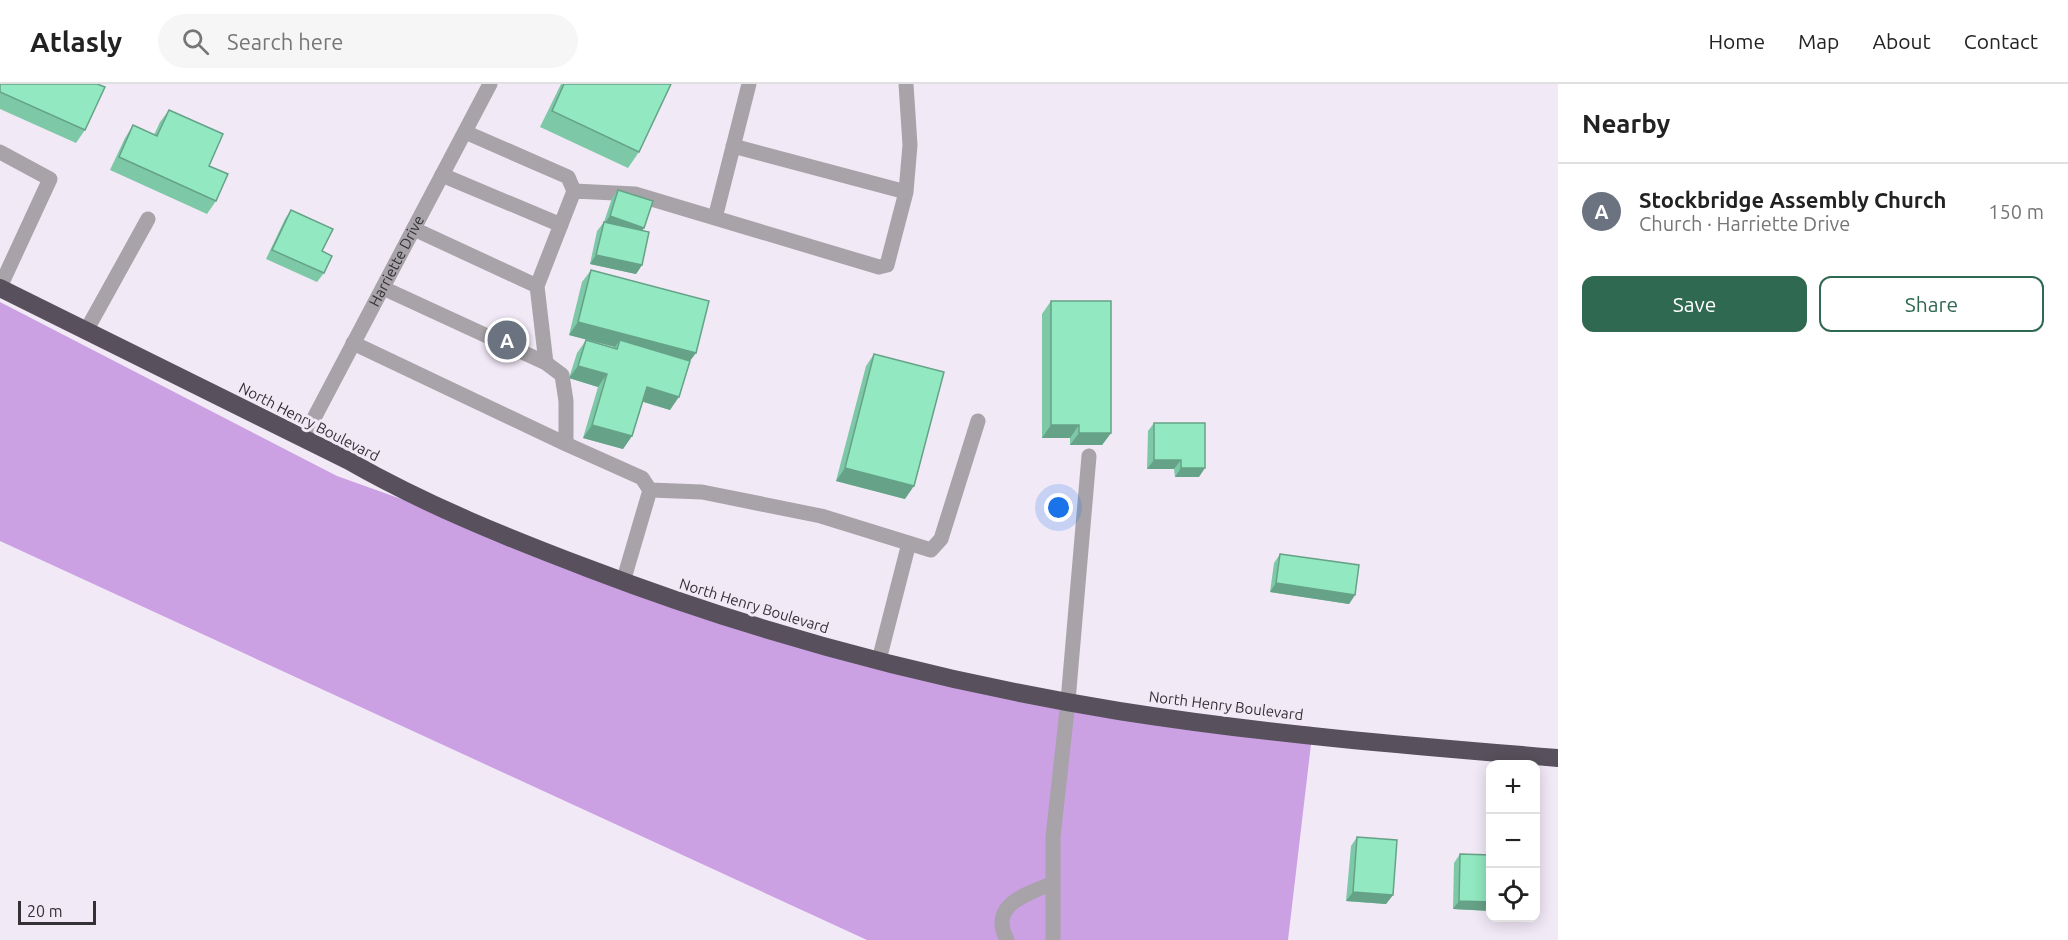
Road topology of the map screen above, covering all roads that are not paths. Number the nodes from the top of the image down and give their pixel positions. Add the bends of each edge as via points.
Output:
1 (490, 84) edge
2 (749, 84) edge
3 (906, 84) edge
4 (465, 132) junction
5 (733, 146) junction
6 (0, 152) edge
7 (442, 175) junction
8 (574, 191) junction
9 (906, 192) junction
10 (715, 218) junction
11 (148, 219) dead end
12 (561, 225) junction
13 (414, 229) junction
14 (537, 286) junction
15 (0, 287) edge
16 (383, 288) junction
17 (86, 331) junction
18 (353, 343) junction
19 (546, 363) junction
20 (978, 421) dead end
21 (303, 439) junction
22 (566, 444) junction
23 (1089, 456) dead end
24 (650, 490) junction
25 (909, 543) junction
26 (623, 582) junction
27 (879, 660) junction
28 (1068, 701) junction
29 (1558, 758) edge
30 (1053, 883) junction
31 (1007, 940) edge
32 (1053, 940) edge

1 - 4 street, Harriette Drive
2 - 5 street
3 - 9 street via 910,145
4 - 7 street, Harriette Drive
4 - 8 street via 568,177
5 - 9 street
5 - 10 street
6 - 15 street via 50,179
7 - 12 street
7 - 13 street, Harriette Drive
8 - 10 street via 635,194
8 - 12 street
9 - 10 street via 887,265 879,267
11 - 17 street
12 - 14 street
13 - 14 street
13 - 16 street, Harriette Drive
14 - 19 street
15 - 17 highway, North Henry Boulevard
16 - 18 street, Harriette Drive
16 - 19 street
17 - 21 highway, North Henry Boulevard
18 - 21 street, Harriette Drive
18 - 22 street
19 - 22 street via 562,375
20 - 25 street via 941,539 931,550
21 - 26 highway, North Henry Boulevard via 396,488
22 - 24 street via 642,478
23 - 28 street
24 - 25 street via 702,492 821,516
24 - 26 street
25 - 27 street
26 - 27 highway, North Henry Boulevard via 744,623
27 - 28 highway, North Henry Boulevard
28 - 29 highway, North Henry Boulevard via 1197,722 1385,744
28 - 30 street via 1053,837
30 - 31 street via 1008,905 1002,919
30 - 32 street

